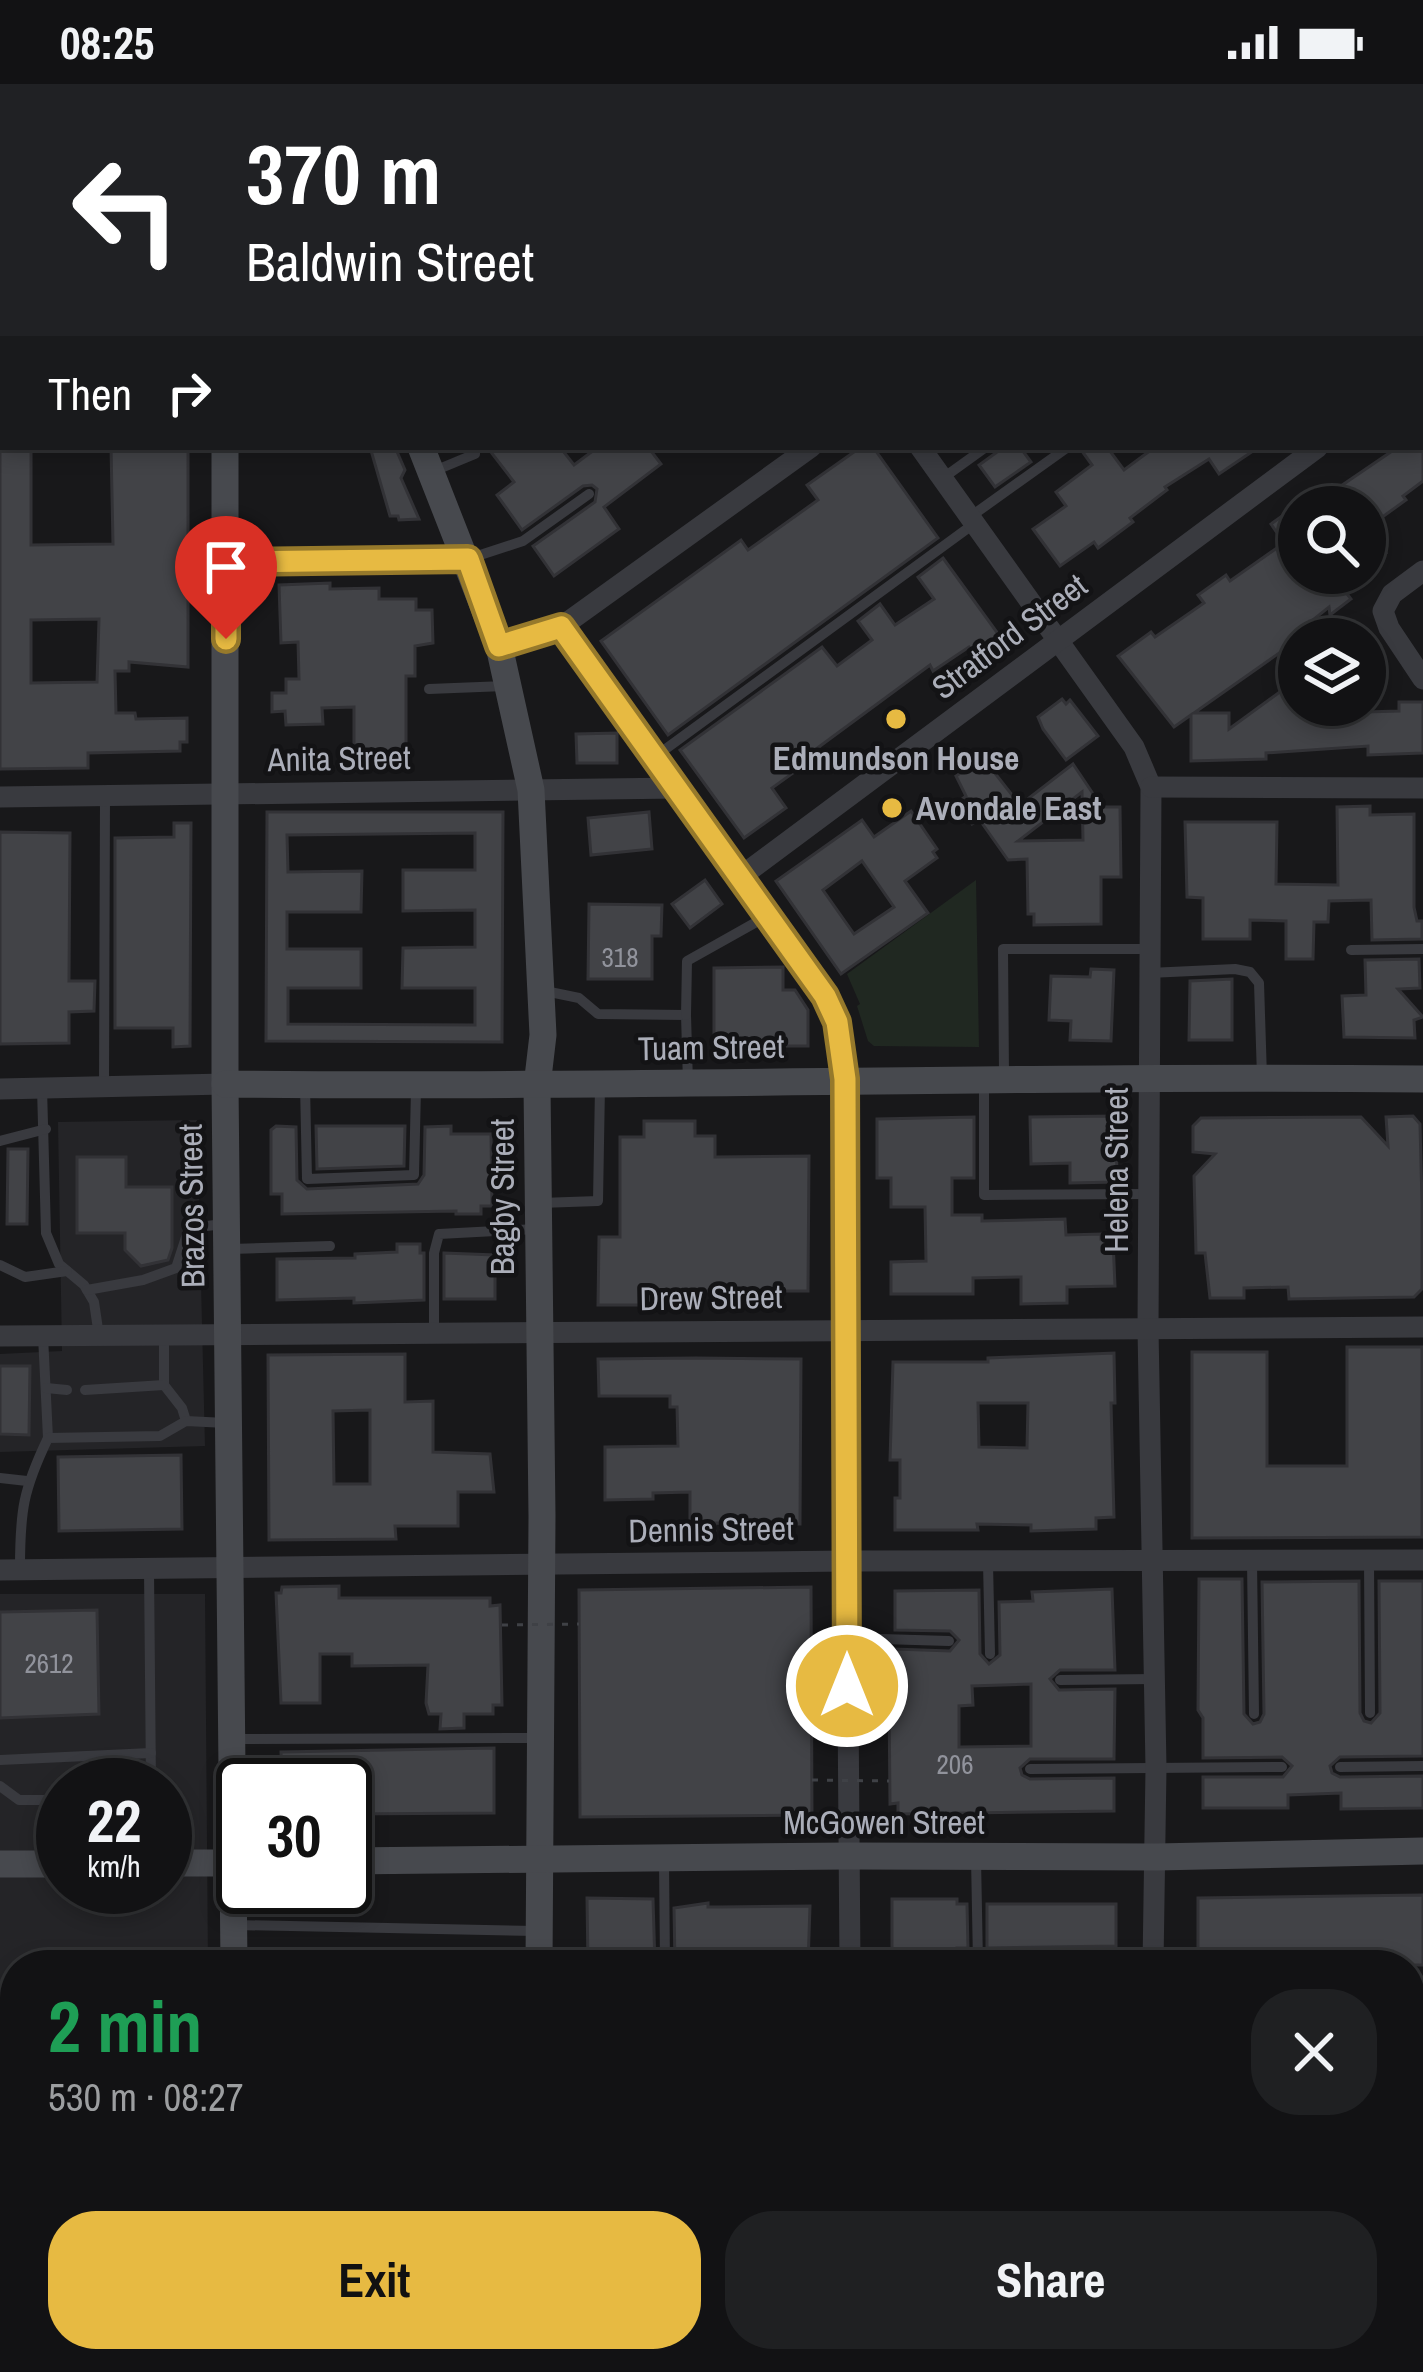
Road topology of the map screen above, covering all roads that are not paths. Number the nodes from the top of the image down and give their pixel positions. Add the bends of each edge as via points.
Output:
1 (225, 450) edge
2 (476, 450) edge
3 (807, 450) edge
4 (922, 450) edge
5 (982, 450) edge
6 (1064, 450) edge
7 (1314, 450) edge
8 (427, 459) edge
9 (943, 478) junction
10 (589, 494) dead end
11 (973, 520) junction
12 (468, 559) junction
13 (226, 562) junction
14 (1423, 571) edge
15 (561, 627) junction
16 (1058, 640) junction
17 (499, 646) junction
18 (1423, 679) edge
19 (508, 686) junction
20 (429, 689) dead end
21 (656, 756) junction
22 (1151, 787) junction
23 (679, 788) junction
24 (1423, 788) edge
25 (531, 790) junction
26 (226, 793) junction
27 (105, 796) junction
28 (0, 797) edge
29 (740, 878) junction
30 (767, 916) junction
31 (1148, 949) junction
32 (1423, 949) edge
33 (1351, 950) dead end
34 (1149, 973) junction
35 (542, 991) junction
36 (686, 1015) junction
37 (1149, 1076) junction
38 (1262, 1077) junction
39 (845, 1079) junction
40 (994, 1079) junction
41 (1423, 1079) edge
42 (225, 1084) junction
43 (688, 1084) junction
44 (305, 1085) junction
45 (599, 1085) junction
46 (416, 1086) junction
47 (537, 1086) junction
48 (104, 1087) junction
49 (42, 1088) junction
50 (0, 1089) edge
51 (46, 1129) junction
52 (0, 1141) edge
53 (1148, 1194) junction
54 (538, 1216) junction
55 (227, 1236) junction
56 (330, 1246) dead end
57 (0, 1265) edge
58 (67, 1271) junction
59 (87, 1290) junction
60 (1423, 1327) edge
61 (845, 1328) junction
62 (1148, 1328) junction
63 (538, 1333) junction
64 (434, 1334) junction
65 (228, 1335) junction
66 (0, 1336) edge
67 (44, 1336) junction
68 (99, 1336) junction
69 (164, 1336) junction
70 (164, 1385) junction
71 (46, 1388) junction
72 (67, 1390) dead end
73 (86, 1390) dead end
74 (186, 1421) junction
75 (229, 1423) junction
76 (48, 1438) junction
77 (0, 1478) edge
78 (27, 1481) junction
79 (1369, 1560) junction
80 (1423, 1560) edge
81 (847, 1561) junction
82 (1252, 1561) junction
83 (1154, 1562) junction
84 (988, 1563) junction
85 (541, 1564) junction
86 (231, 1568) junction
87 (149, 1569) junction
88 (10, 1570) edge
89 (847, 1638) junction
90 (949, 1641) dead end
91 (990, 1654) dead end
92 (1155, 1678) junction
93 (1060, 1679) dead end
94 (1370, 1713) dead end
95 (1254, 1714) dead end
96 (538, 1738) junction
97 (232, 1739) junction
98 (151, 1754) junction
99 (151, 1758) edge
100 (233, 1758) edge
101 (0, 1760) edge
102 (1423, 1766) edge
103 (1282, 1767) dead end
104 (1340, 1767) dead end
105 (1156, 1768) junction
106 (1030, 1769) dead end
107 (0, 1786) edge
108 (36, 1800) edge
109 (1423, 1851) edge
110 (848, 1856) junction
111 (1157, 1857) junction
112 (976, 1858) junction
113 (664, 1860) junction
114 (538, 1861) junction
115 (372, 1862) edge
116 (0, 1864) edge
117 (36, 1864) edge
118 (235, 1914) edge
119 (234, 1925) junction
120 (539, 1931) junction
121 (234, 1950) edge
122 (538, 1950) edge
123 (665, 1950) edge
124 (850, 1950) edge
125 (977, 1950) edge
126 (1154, 1950) edge

1 - 13 main road, Brazos Street
2 - 8 lane
3 - 15 street
4 - 9 street, Helena Street
5 - 9 lane
6 - 11 lane
7 - 16 street, Stratford Street
8 - 12 main road, Bagby Street
9 - 11 street, Helena Street
10 - 12 lane via 523,541
11 - 16 street, Helena Street
11 - 21 lane
12 - 13 street
12 - 17 main road, Bagby Street
13 - 26 main road, Brazos Street
14 - 18 street via 1383,611
15 - 17 street
15 - 21 street
16 - 22 street, Helena Street via 1134,747
16 - 29 street, Stratford Street
17 - 19 main road, Bagby Street
19 - 20 lane
19 - 25 main road, Bagby Street
21 - 23 street
22 - 24 street
22 - 31 street, Helena Street
23 - 25 street, Anita Street
23 - 29 street
25 - 26 street, Anita Street
25 - 35 main road, Bagby Street
26 - 27 street, Anita Street
26 - 42 main road, Brazos Street
27 - 28 street, Anita Street
27 - 48 lane
29 - 30 street
30 - 36 lane via 687,961
30 - 39 street via 825,996
31 - 34 street, Helena Street
31 - 40 lane via 1004,949
32 - 33 lane
34 - 37 street, Helena Street
34 - 38 lane via 1250,972 1259,983
35 - 36 lane via 579,998 598,1014
35 - 47 main road, Bagby Street
36 - 43 lane
37 - 38 main road, Tuam Street
37 - 40 main road, Tuam Street
37 - 53 street, Helena Street
38 - 41 main road, Tuam Street
39 - 40 main road, Tuam Street
39 - 43 main road, Tuam Street
39 - 61 street
40 - 53 lane via 984,1195
42 - 44 main road, Tuam Street
42 - 48 street, Tuam Street
42 - 55 main road, Brazos Street
43 - 45 main road, Tuam Street
44 - 46 main road, Tuam Street
44 - 46 lane via 307,1179 414,1175
45 - 47 main road, Tuam Street
45 - 54 lane via 598,1202
46 - 47 main road, Tuam Street
47 - 54 main road, Bagby Street
48 - 49 street, Tuam Street
49 - 50 street, Tuam Street
49 - 51 lane
51 - 52 lane
51 - 58 lane via 46,1233
53 - 62 street, Helena Street
54 - 63 main road, Bagby Street
54 - 64 lane via 439,1234
55 - 56 lane
55 - 59 lane via 189,1228 176,1268
55 - 65 main road, Brazos Street
57 - 58 lane via 25,1277
58 - 59 lane
59 - 68 lane
60 - 62 street, Drew Street
61 - 62 street, Drew Street
61 - 63 street, Drew Street
61 - 81 street
62 - 83 street, Helena Street
63 - 64 street, Drew Street
63 - 85 main road, Bagby Street
64 - 65 street, Drew Street
65 - 69 street, Drew Street
65 - 75 main road, Brazos Street
66 - 67 street, Drew Street
67 - 68 street, Drew Street
67 - 71 lane
68 - 69 street, Drew Street
69 - 70 lane
70 - 73 lane
70 - 74 lane
71 - 72 lane
71 - 76 lane
74 - 75 lane
74 - 76 lane via 160,1436
75 - 86 main road, Brazos Street
76 - 78 lane
77 - 78 lane
78 - 88 lane
79 - 80 street, Dennis Street
79 - 82 street, Dennis Street
79 - 94 lane
81 - 84 street, Dennis Street
81 - 85 street, Dennis Street
81 - 89 street
82 - 83 street, Dennis Street
82 - 95 lane
83 - 84 street, Dennis Street
83 - 92 street, Helena Street
84 - 91 lane
85 - 86 street, Dennis Street
85 - 96 main road, Bagby Street
86 - 87 street, Dennis Street
86 - 97 main road, Brazos Street
87 - 88 street, Dennis Street
87 - 98 lane
89 - 90 lane
89 - 110 street
92 - 93 lane
92 - 105 street, Helena Street
96 - 97 lane
96 - 114 main road, Bagby Street
97 - 100 main road, Brazos Street
98 - 99 lane
98 - 101 lane
102 - 104 lane
103 - 105 lane
105 - 106 lane
105 - 111 street, Helena Street
107 - 108 lane via 19,1800
109 - 111 main road, McGowen Street
110 - 112 main road, McGowen Street
110 - 113 main road, McGowen Street
110 - 124 street
111 - 112 main road, McGowen Street
111 - 126 street, Helena Street
112 - 125 lane
113 - 114 main road, McGowen Street
113 - 123 lane
114 - 115 main road, McGowen Street
114 - 120 main road, Bagby Street
116 - 117 main road
118 - 119 main road, Brazos Street
119 - 120 lane
119 - 121 main road, Brazos Street
120 - 122 main road, Bagby Street

